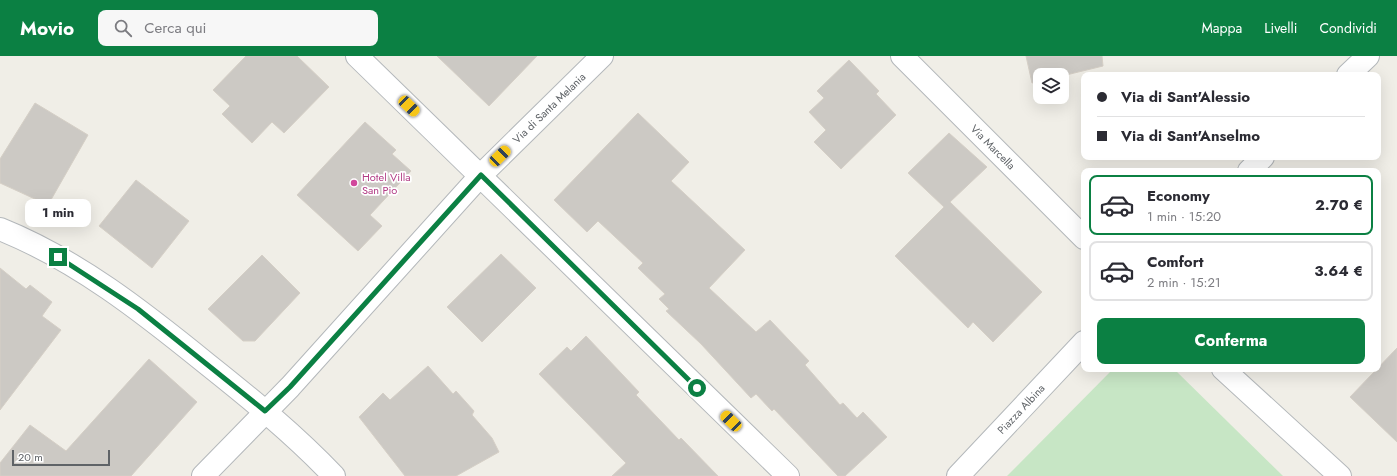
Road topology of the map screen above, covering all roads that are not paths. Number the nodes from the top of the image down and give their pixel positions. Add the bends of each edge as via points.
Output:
1 (357, 56) edge
2 (602, 56) edge
3 (902, 56) edge
4 (1368, 56) edge
5 (1351, 72) edge
6 (1260, 160) edge
7 (1252, 168) edge
8 (481, 175) junction
9 (0, 229) edge
10 (1081, 235) edge
11 (1081, 345) edge
12 (1225, 372) edge
13 (265, 411) junction
14 (203, 476) edge
15 (334, 476) edge
16 (788, 476) edge
17 (958, 476) edge
18 (1340, 476) edge

1 - 8 street
2 - 8 street, Via di Santa Melania
3 - 10 street, Via Marcella
4 - 5 street
6 - 7 street
8 - 13 street, Via di Santa Melania via 290,387
8 - 16 street
9 - 13 street via 66,261 120,296
11 - 17 street, Piazza Albina
12 - 18 street
13 - 14 street, Via di Santa Melania
13 - 15 street

